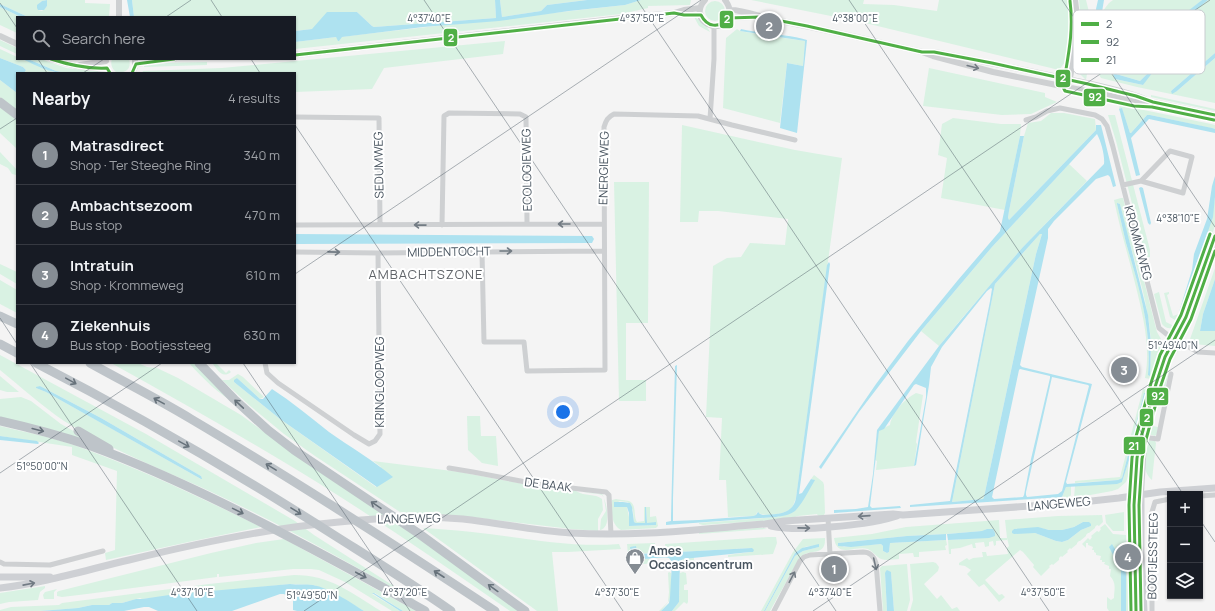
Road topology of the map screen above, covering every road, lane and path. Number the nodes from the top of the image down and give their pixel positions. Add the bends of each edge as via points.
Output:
1 (119, 0) edge
2 (705, 0) edge
3 (725, 0) edge
4 (1075, 0) edge
5 (700, 8) junction
6 (730, 10) junction
7 (1076, 10) edge
8 (674, 13) junction
9 (700, 15) junction
10 (119, 16) edge
11 (761, 17) junction
12 (728, 18) junction
13 (714, 26) junction
14 (0, 36) edge
15 (16, 44) edge
16 (922, 52) junction
17 (296, 54) edge
18 (54, 60) edge
19 (106, 60) edge
20 (158, 60) edge
21 (1073, 61) edge
22 (136, 62) edge
23 (78, 66) junction
24 (108, 71) edge
25 (132, 72) edge
26 (1070, 80) junction
27 (1068, 87) junction
28 (0, 102) edge
29 (1153, 102) junction
30 (16, 114) edge
31 (1215, 115) edge
32 (296, 117) edge
33 (710, 119) junction
34 (1026, 120) dead end
35 (796, 140) dead end
36 (1141, 181) junction
37 (1123, 185) junction
38 (380, 224) junction
39 (527, 224) junction
40 (604, 224) junction
41 (296, 225) edge
42 (442, 225) junction
43 (1215, 236) edge
44 (604, 251) junction
45 (296, 252) edge
46 (482, 252) junction
47 (378, 253) junction
48 (0, 316) edge
49 (16, 324) edge
50 (1174, 338) junction
51 (0, 344) edge
52 (16, 352) edge
53 (1215, 353) edge
54 (38, 364) edge
55 (92, 364) edge
56 (200, 364) edge
57 (266, 364) edge
58 (1171, 374) dead end
59 (0, 421) edge
60 (78, 431) dead end
61 (1142, 437) junction
62 (125, 460) junction
63 (448, 468) dead end
64 (1215, 488) edge
65 (1138, 494) junction
66 (1215, 495) edge
67 (1203, 496) edge
68 (1167, 499) edge
69 (903, 515) junction
70 (828, 518) junction
71 (765, 524) junction
72 (828, 527) junction
73 (611, 534) junction
74 (104, 551) dead end
75 (830, 554) junction
76 (0, 562) edge
77 (0, 577) edge
78 (57, 577) junction
79 (0, 588) edge
80 (425, 611) edge
81 (451, 611) edge
82 (495, 611) edge
83 (525, 611) edge
84 (774, 611) edge
85 (880, 611) edge
86 (1136, 611) edge
87 (1144, 611) edge
88 (1152, 611) edge

1 - 10 street
2 - 5 street
3 - 6 street
4 - 7 street
5 - 8 street
5 - 9 street
6 - 11 street
6 - 12 street
8 - 9 street
8 - 17 street
9 - 13 street via 706,23
11 - 12 street
11 - 16 street
12 - 13 street via 721,25
13 - 33 street
14 - 15 street
16 - 26 street via 934,52
16 -> 27 street via 993,72
18 - 23 street
19 - 23 street
19 - 24 street
20 - 22 street
21 - 26 street
22 - 25 street
23 - 24 street
26 - 27 street
26 - 29 street
27 - 29 street via 1135,101
28 - 30 highway
29 - 31 street
32 - 38 street, SEDUMWEG via 379,118
33 - 35 street, ENERGIEWEG
33 - 40 street, ENERGIEWEG via 690,115 609,116 604,127
34 - 37 street, KROMMEWEG via 1060,108 1095,115 1102,119 1107,126
36 - 36 street via 1183,193 1192,157 1170,151
36 - 37 street
37 - 50 street, KROMMEWEG via 1159,328
38 - 41 street
42 -> 38 street
40 -> 39 street
39 - 42 street
39 - 42 street, ECOLOGIEWEG via 526,117 520,114 449,113 444,116
40 - 44 street, ENERGIEWEG
43 - 50 street via 1191,305
46 -> 44 street, MIDDENTOCHT
44 - 46 street, ENERGIEWEG via 605,370 535,371 527,371 524,342 484,342
45 -> 47 street, MIDDENTOCHT
46 - 47 street, MIDDENTOCHT
47 - 57 street, KRINGLOOPWEG via 380,434 375,441 369,444 278,383 267,373
48 - 49 highway
50 - 53 street, KROMMEWEG via 1198,352
50 - 61 street via 1160,370
51 - 52 highway
54 -> 81 highway via 141,420 292,508
82 -> 55 highway via 305,488 190,418
83 -> 56 highway via 424,537 294,450 262,425
58 - 61 street via 1158,439
59 -> 62 highway via 44,431
60 - 62 highway
61 - 65 street via 1144,442
62 -> 80 highway via 258,521
63 - 73 street, DE BAAK via 536,484 606,492 609,495
64 - 65 main road, LANGEWEG
65 - 69 main road, LANGEWEG via 1079,502
65 - 86 main road, BOOTJESSTEEG via 1134,506
65 - 87 main road, BOOTJESSTEEG
66 - 67 street
68 - 88 street, BOOTJESSTEEG via 1155,502 1152,512
69 -> 70 main road, LANGEWEG
69 - 72 main road, LANGEWEG via 870,523
70 - 71 main road, LANGEWEG
70 - 72 street
71 -> 72 main road, LANGEWEG via 804,529
71 - 73 main road, LANGEWEG
72 - 75 street
73 - 78 main road, LANGEWEG via 559,532 454,519 339,522 250,533
74 - 76 street via 50,565
84 -> 75 street via 802,559 810,555
75 -> 85 street via 866,552 873,556 876,563
77 - 78 main road, LANGEWEG
79 -> 78 main road, LANGEWEG via 21,586

